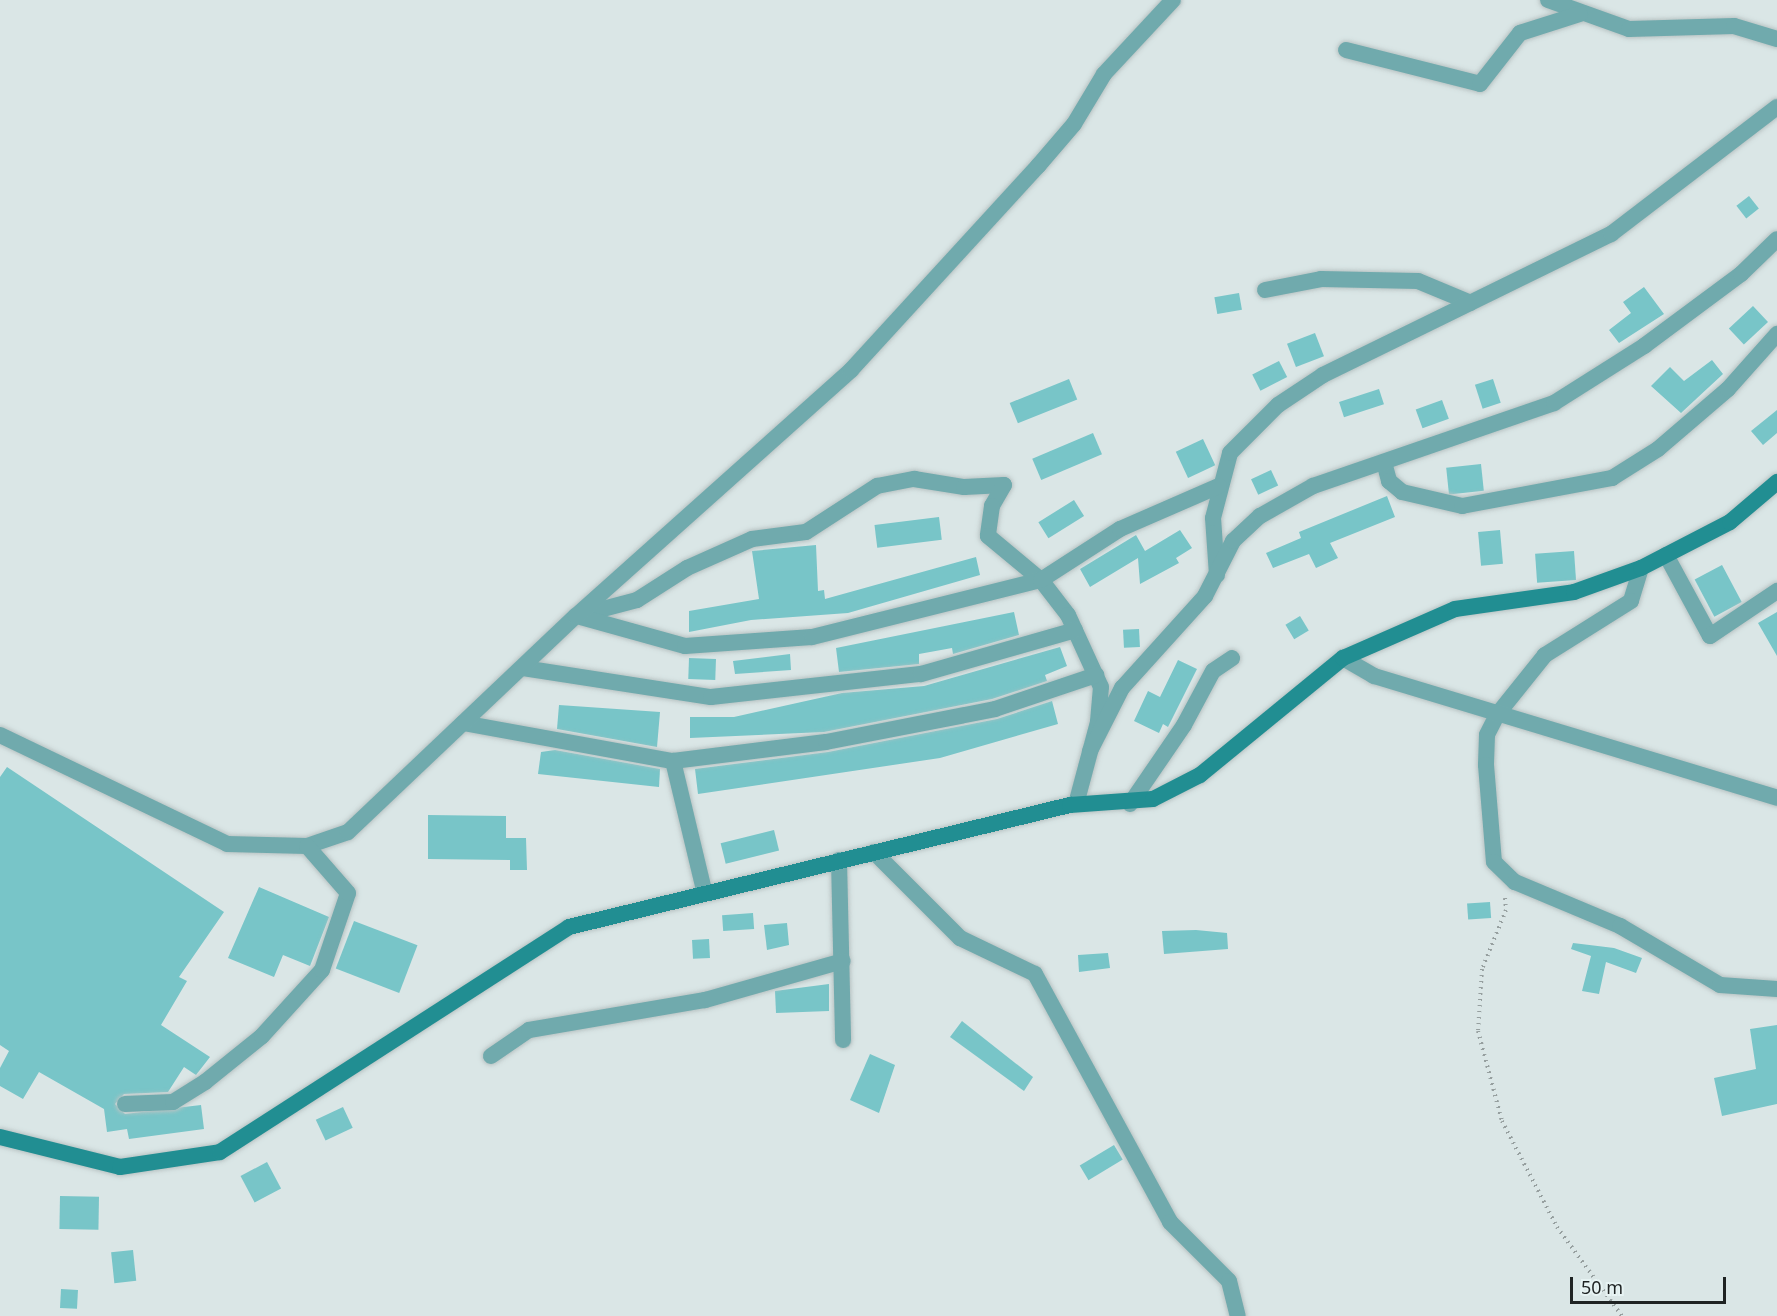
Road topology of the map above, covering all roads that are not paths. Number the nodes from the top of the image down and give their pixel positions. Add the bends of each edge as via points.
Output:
1 (1173, 0) edge
2 (1548, 0) edge
3 (1580, 14) junction
4 (1777, 39) edge
5 (1346, 50) dead end
6 (1777, 107) edge
7 (1777, 239) edge
8 (1264, 290) dead end
9 (1471, 303) junction
10 (1777, 334) edge
11 (1384, 462) junction
12 (1777, 482) edge
13 (1219, 486) junction
14 (1666, 555) junction
15 (1641, 568) junction
16 (1217, 575) junction
17 (1041, 580) junction
18 (1777, 591) edge
19 (576, 616) junction
20 (1075, 630) junction
21 (1232, 658) dead end
22 (1343, 658) junction
23 (523, 668) junction
24 (1096, 675) junction
25 (1497, 715) junction
26 (463, 723) junction
27 (0, 735) edge
28 (1089, 751) junction
29 (673, 761) junction
30 (1777, 798) edge
31 (1076, 804) junction
32 (1130, 804) junction
33 (307, 846) junction
34 (874, 852) junction
35 (839, 860) junction
36 (704, 890) junction
37 (843, 961) junction
38 (1777, 989) edge
39 (843, 1040) dead end
40 (491, 1056) dead end
41 (125, 1104) dead end
42 (0, 1137) edge
43 (1238, 1316) edge

1 - 19 street via 1104,74 1074,124 1045,158 851,370
2 - 3 street
3 - 4 street via 1629,29 1734,26
3 - 5 street via 1520,33 1480,84
6 - 9 street via 1611,234
7 - 11 street via 1741,274 1644,346 1554,404
8 - 9 street via 1322,279 1418,281
9 - 13 street via 1323,375 1278,405 1230,453
10 - 11 street via 1719,397 1658,449 1612,478 1462,506 1402,492 1389,481
11 - 16 street via 1283,500 1233,541
12 - 14 main road via 1730,522
13 - 16 street via 1213,518
13 - 17 street via 1120,529
14 - 15 main road
14 - 18 street via 1710,636
15 - 22 main road via 1574,592 1455,609
15 - 25 street via 1631,601 1545,655
16 - 28 street via 1175,633 1122,688
17 - 19 street via 812,637 685,646
17 - 19 street via 1005,555 988,536 992,506 1004,485 964,487 914,479 877,486 807,532 752,539 687,568 637,600
17 - 20 street
19 - 23 street
20 - 23 street via 921,674 711,697
20 - 24 street
21 - 32 street via 1213,671 1184,725
22 - 25 street via 1374,676
22 - 32 main road via 1200,775
23 - 26 street
24 - 28 street via 1098,722
24 - 29 street via 995,709 826,742
25 - 30 street
25 - 38 street via 1487,735 1486,765 1494,862 1503,873 1620,926 1720,985
26 - 29 street
26 - 33 street via 348,832
27 - 33 street via 227,844
28 - 31 street
29 - 36 street
31 - 32 main road
31 - 34 main road
33 - 41 street via 348,893 322,970 262,1036 205,1082 173,1102
34 - 35 main road
34 - 43 street via 960,938 1035,974 1170,1222 1229,1281
35 - 36 main road
35 - 37 street
36 - 42 main road via 569,927 220,1152 120,1167
37 - 39 street
37 - 40 street via 705,1000 529,1030

